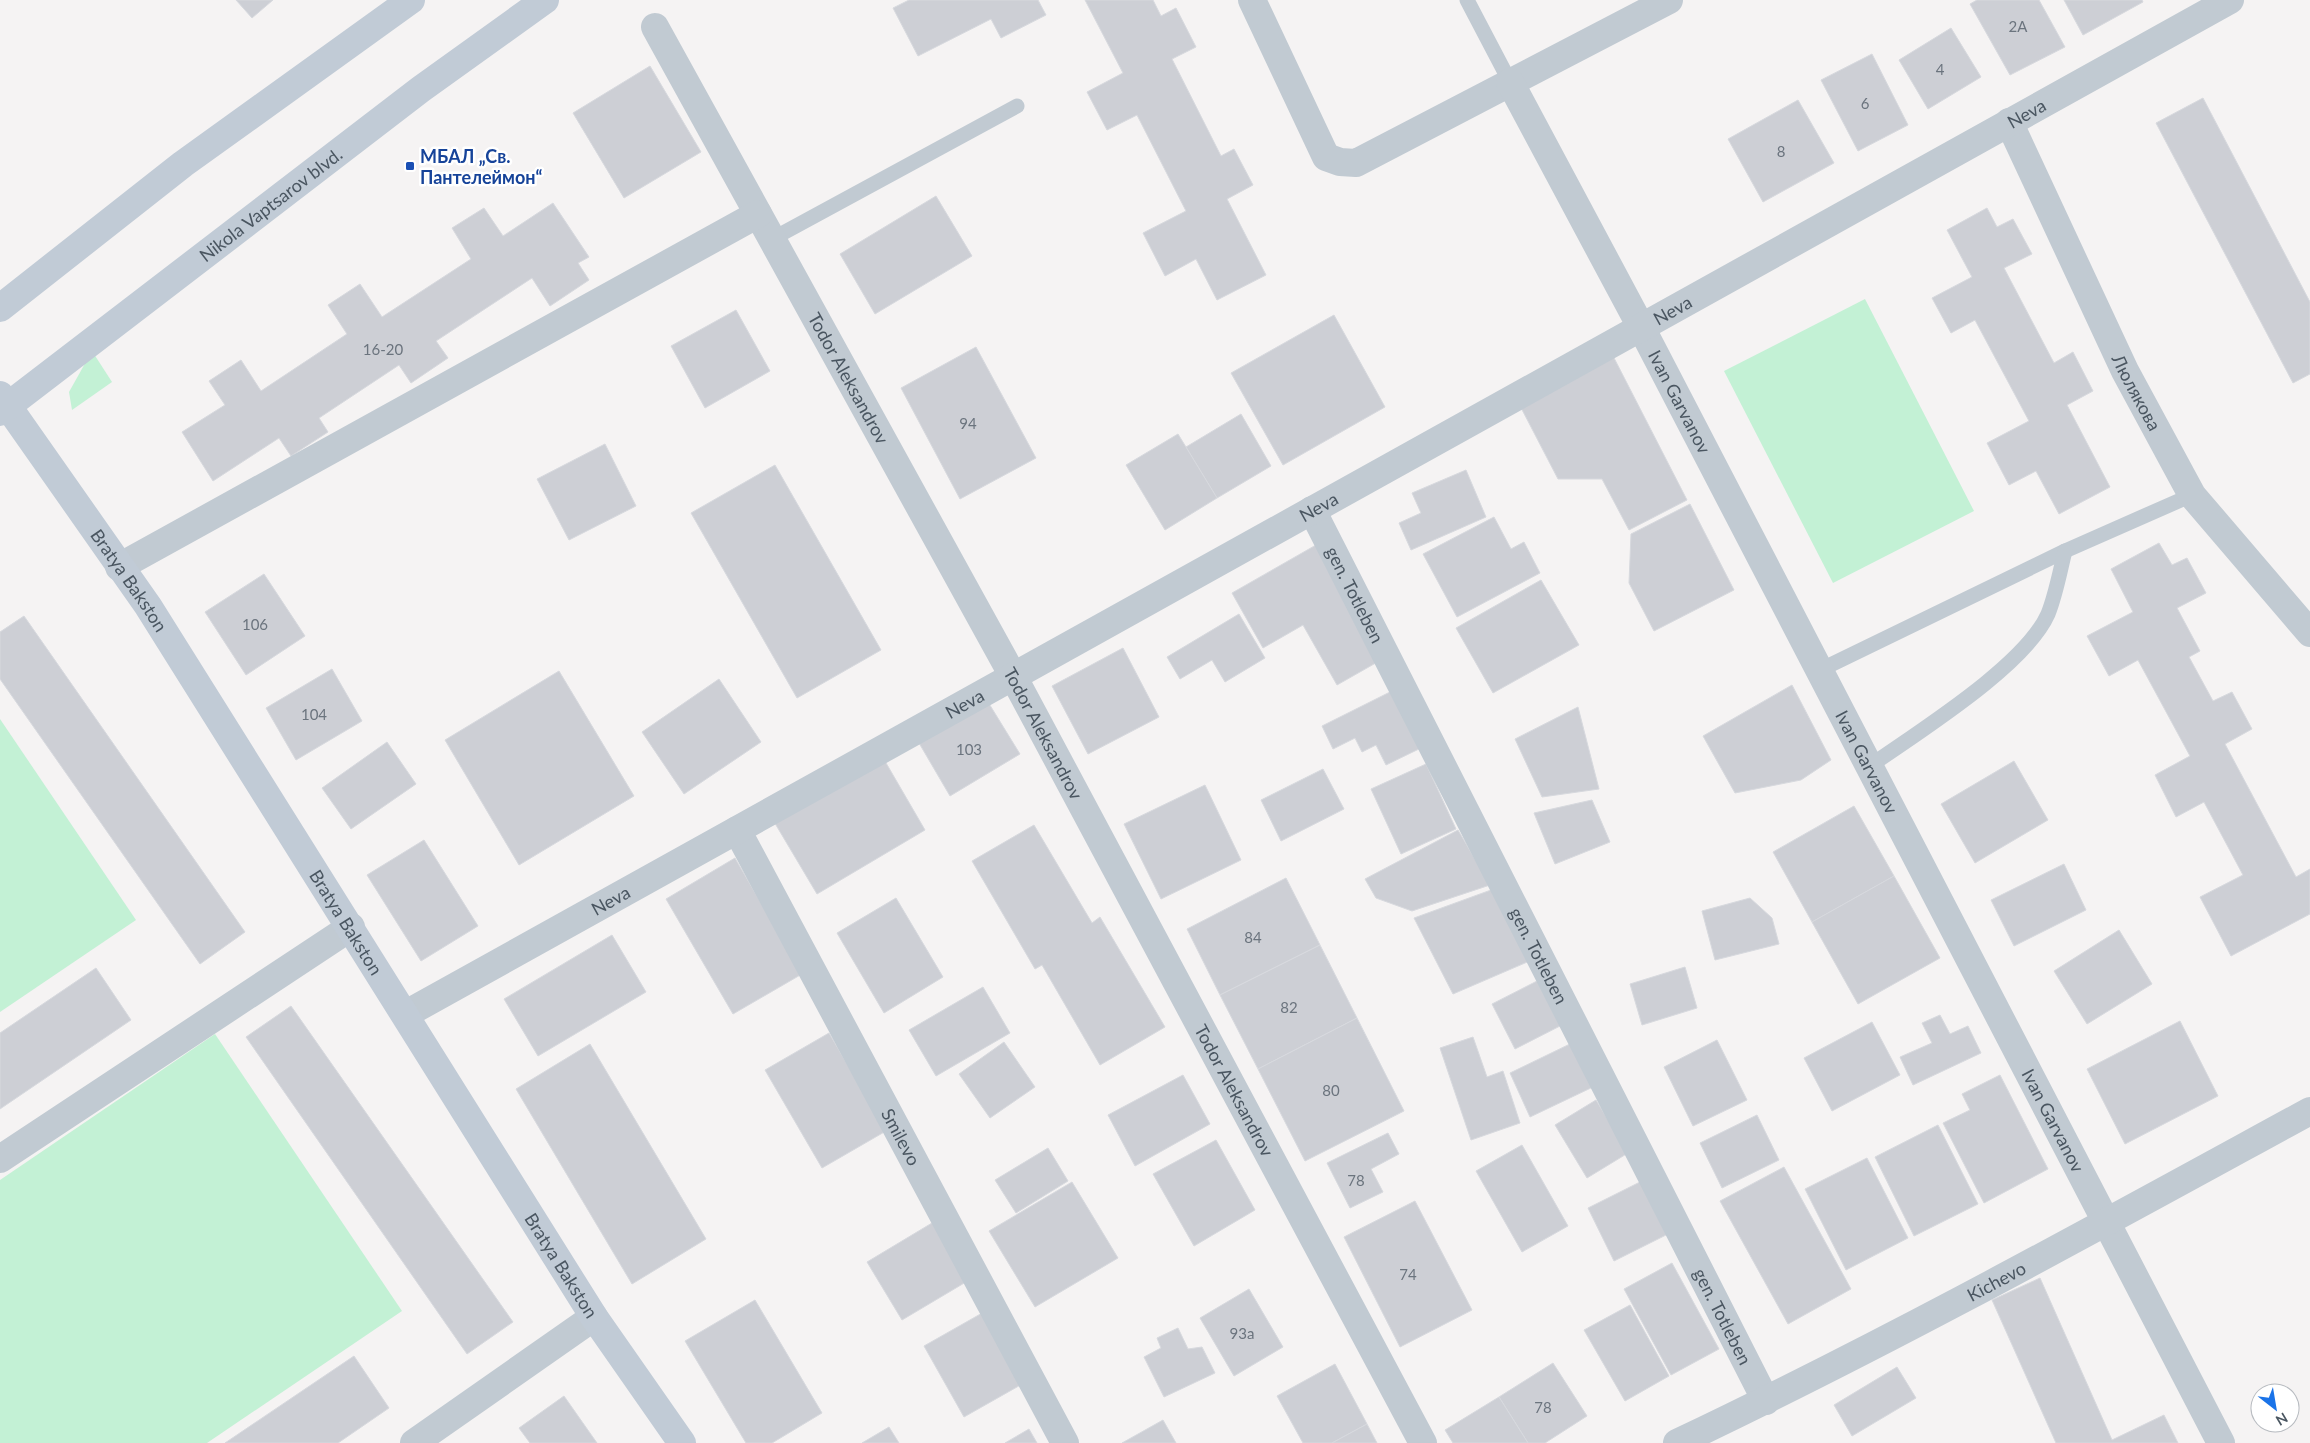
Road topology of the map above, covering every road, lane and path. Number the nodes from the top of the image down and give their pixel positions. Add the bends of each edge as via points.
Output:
1 (412, 0) edge
2 (545, 0) edge
3 (1252, 0) edge
4 (1467, 0) edge
5 (2230, 0) edge
6 (1652, 4) edge
7 (656, 27) dead end
8 (1510, 82) junction
9 (1017, 106) dead end
10 (2009, 122) junction
11 (758, 214) junction
12 (772, 239) junction
13 (0, 308) edge
14 (1641, 327) junction
15 (2, 404) edge
16 (2192, 495) junction
17 (1312, 510) junction
18 (2065, 551) junction
19 (119, 567) junction
20 (2310, 633) edge
21 (1820, 670) junction
22 (1013, 676) junction
23 (1870, 766) junction
24 (737, 830) junction
25 (351, 927) junction
26 (406, 1014) junction
27 (2310, 1111) edge
28 (0, 1159) edge
29 (2107, 1222) junction
30 (594, 1317) junction
31 (1766, 1401) junction
32 (414, 1443) edge
33 (682, 1443) edge
34 (1065, 1443) edge
35 (1423, 1443) edge
36 (1677, 1443) edge
37 (2221, 1443) edge

1 - 13 street via 183,164
2 - 15 street, Nikola Vaptsarov blvd. via 421,89
3 - 8 street via 1326,157 1340,162 1356,163
4 - 8 lane
5 - 10 street, Neva
6 - 8 street
7 - 11 street, Todor Aleksandrov
8 - 14 street, Ivan Garvanov
9 - 12 lane
10 - 14 street, Neva
10 - 16 street, Люлякова via 2125,371
11 - 12 street, Todor Aleksandrov
11 - 19 street
12 - 22 street, Todor Aleksandrov
14 - 17 street, Neva
14 - 21 street, Ivan Garvanov
15 - 19 street, Bratya Bakston
16 - 18 lane
16 - 20 street, Люлякова
17 - 22 street, Neva
17 - 31 street, gen. Totleben
18 - 21 lane
18 - 23 lane via 2048,614 2023,650 1966,697
19 - 25 street, Bratya Bakston via 148,606
21 - 23 street, Ivan Garvanov
22 - 24 street, Neva
22 - 35 street, Todor Aleksandrov
23 - 29 street, Ivan Garvanov
24 - 26 street, Neva
24 - 34 street, Smilevo
25 - 26 street, Bratya Bakston
25 - 28 street
26 - 30 street, Bratya Bakston
27 - 29 street, Kichevo
29 - 31 street, Kichevo
29 - 37 street, Ivan Garvanov
30 - 32 street
30 - 33 street, Bratya Bakston
31 - 36 street, Kichevo

